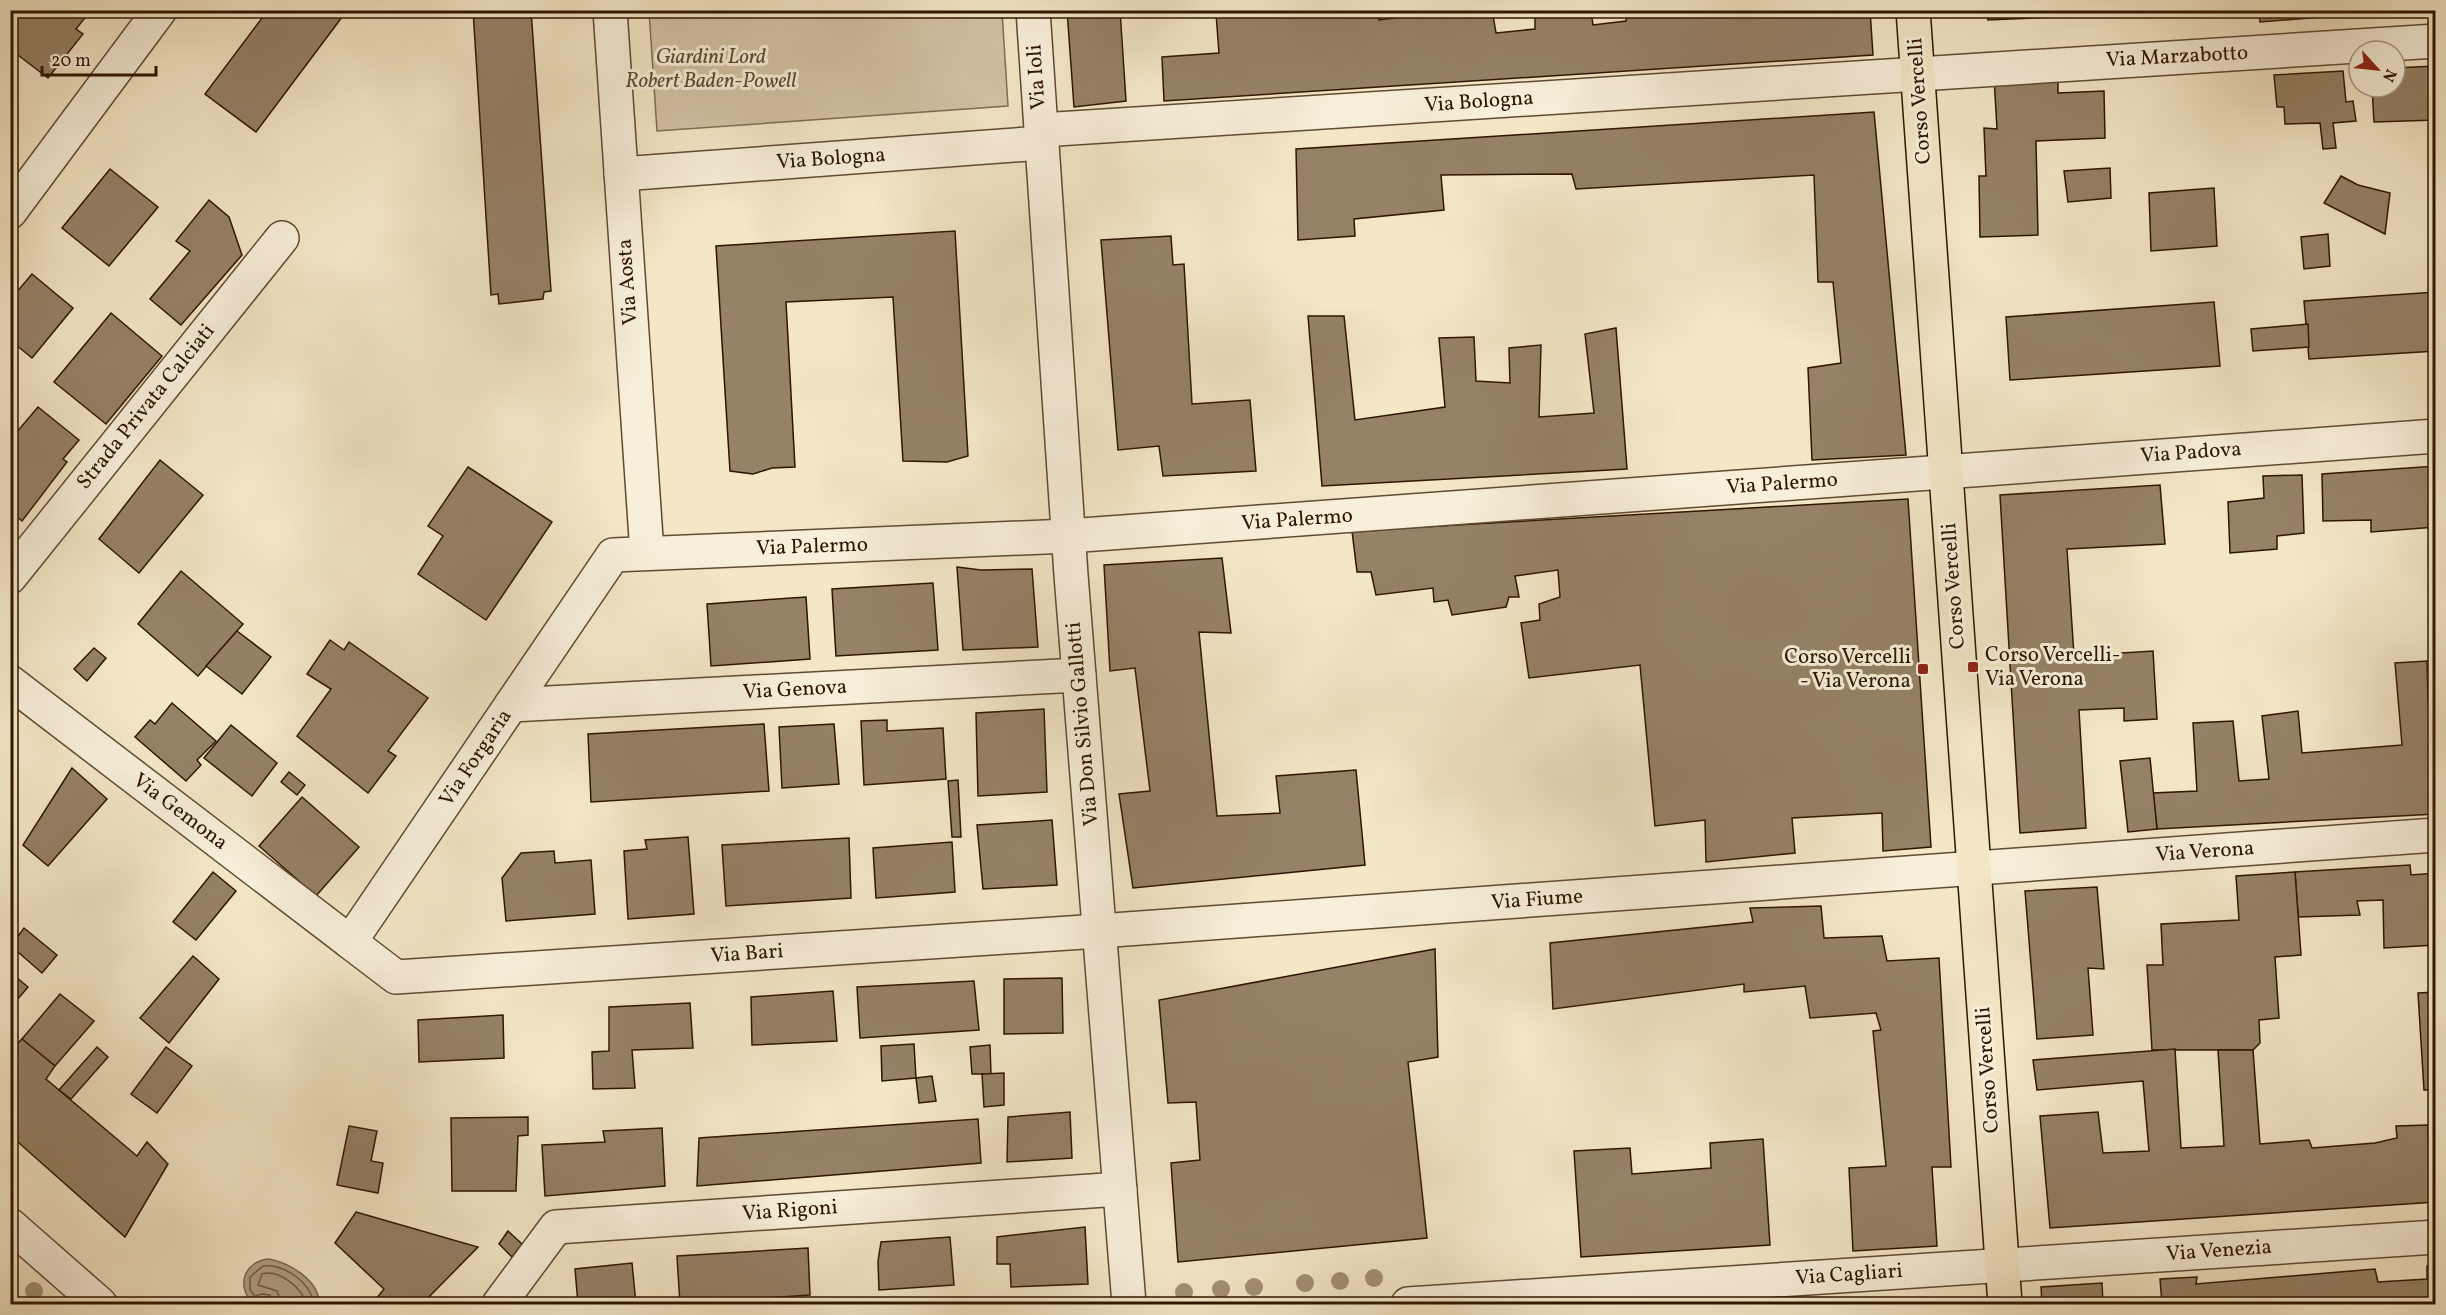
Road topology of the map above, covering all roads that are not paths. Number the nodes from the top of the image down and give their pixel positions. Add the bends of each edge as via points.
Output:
1 (160, 10) edge
2 (610, 10) edge
3 (1033, 10) edge
4 (1913, 10) edge
5 (2436, 41) edge
6 (1918, 73) junction
7 (1042, 137) junction
8 (621, 174) junction
9 (10, 212) edge
10 (282, 238) dead end
11 (2436, 436) edge
12 (1946, 471) junction
13 (1068, 536) junction
14 (647, 553) junction
15 (10, 577) edge
16 (1079, 675) junction
17 (10, 682) edge
18 (512, 705) junction
19 (2436, 835) edge
20 (1974, 868) junction
21 (1099, 931) junction
22 (350, 942) junction
23 (1120, 1189) junction
24 (10, 1225) edge
25 (2436, 1237) edge
26 (2002, 1265) junction
27 (100, 1305) edge
28 (499, 1305) edge
29 (1129, 1305) edge
30 (1408, 1305) edge
31 (2005, 1305) edge

1 - 9 street
2 - 8 street, Via Aosta
3 - 7 street, Via Ioli
4 - 6 main road, Corso Vercelli
5 - 6 street, Via Marzabotto
6 - 7 street, Via Bologna
6 - 12 main road, Corso Vercelli
7 - 8 street, Via Bologna
7 - 13 street, Via Don Silvio Gallotti
8 - 14 street, Via Aosta
10 - 15 street, Strada Privata Calciati
11 - 12 street, Via Padova
12 - 13 street, Via Palermo
12 - 20 main road, Corso Vercelli
13 - 14 street, Via Palermo
13 - 16 street, Via Don Silvio Gallotti
14 - 18 street, Via Forgaria via 613,555
16 - 18 street, Via Genova
16 - 21 street, Via Don Silvio Gallotti
17 - 22 street, Via Gemona
18 - 22 street, Via Forgaria
19 - 20 street, Via Verona
20 - 21 street, Via Fiume
20 - 26 main road, Corso Vercelli
21 - 22 street, Via Bari via 396,977
21 - 23 street, Via Don Silvio Gallotti
23 - 28 street, Via Rigoni via 556,1227
23 - 29 street, Via Don Silvio Gallotti
24 - 27 street
25 - 26 street, Via Venezia
26 - 30 street, Via Cagliari
26 - 31 main road, Corso Vercelli

